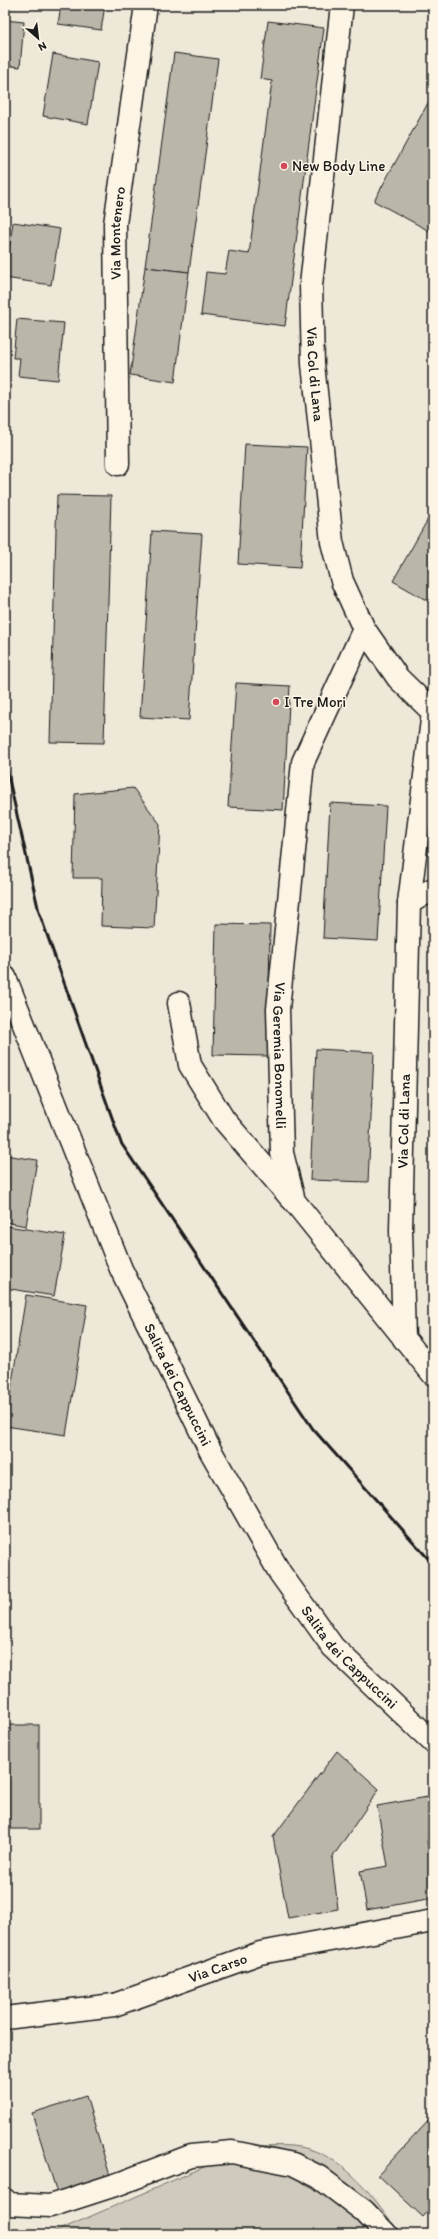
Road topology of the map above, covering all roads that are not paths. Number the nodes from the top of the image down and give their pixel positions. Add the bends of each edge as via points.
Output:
1 (146, 5) edge
2 (342, 5) edge
3 (118, 464) dead end
4 (364, 629) junction
5 (433, 712) edge
6 (433, 889) edge
7 (409, 903) junction
8 (5, 977) edge
9 (179, 1003) dead end
10 (294, 1201) junction
11 (404, 1338) junction
12 (433, 1374) edge
13 (433, 1742) edge
14 (433, 1920) edge
15 (5, 2018) edge
16 (5, 2200) edge
17 (386, 2234) edge

1 - 3 street, Via Montenero via 115,224
2 - 4 street, Via Col di Lana via 311,285 313,356 336,561
4 - 5 street, Via Col di Lana via 398,678
4 - 10 street, Via Geremia Bonomelli via 303,762 278,1009 282,1153
5 - 7 street, Via Col di Lana
6 - 7 street
7 - 11 street, Via Col di Lana via 401,1230
8 - 13 street, Salita dei Cappuccini via 121,1269 210,1450 280,1573 333,1647
9 - 10 street via 190,1065 224,1120
10 - 11 street, Via Geremia Bonomelli
11 - 12 street, Via Geremia Bonomelli
14 - 15 street, Via Carso via 260,1953 114,2005
16 - 17 street via 8,2204 50,2206 121,2183 191,2156 232,2152 293,2164 319,2177 364,2210

